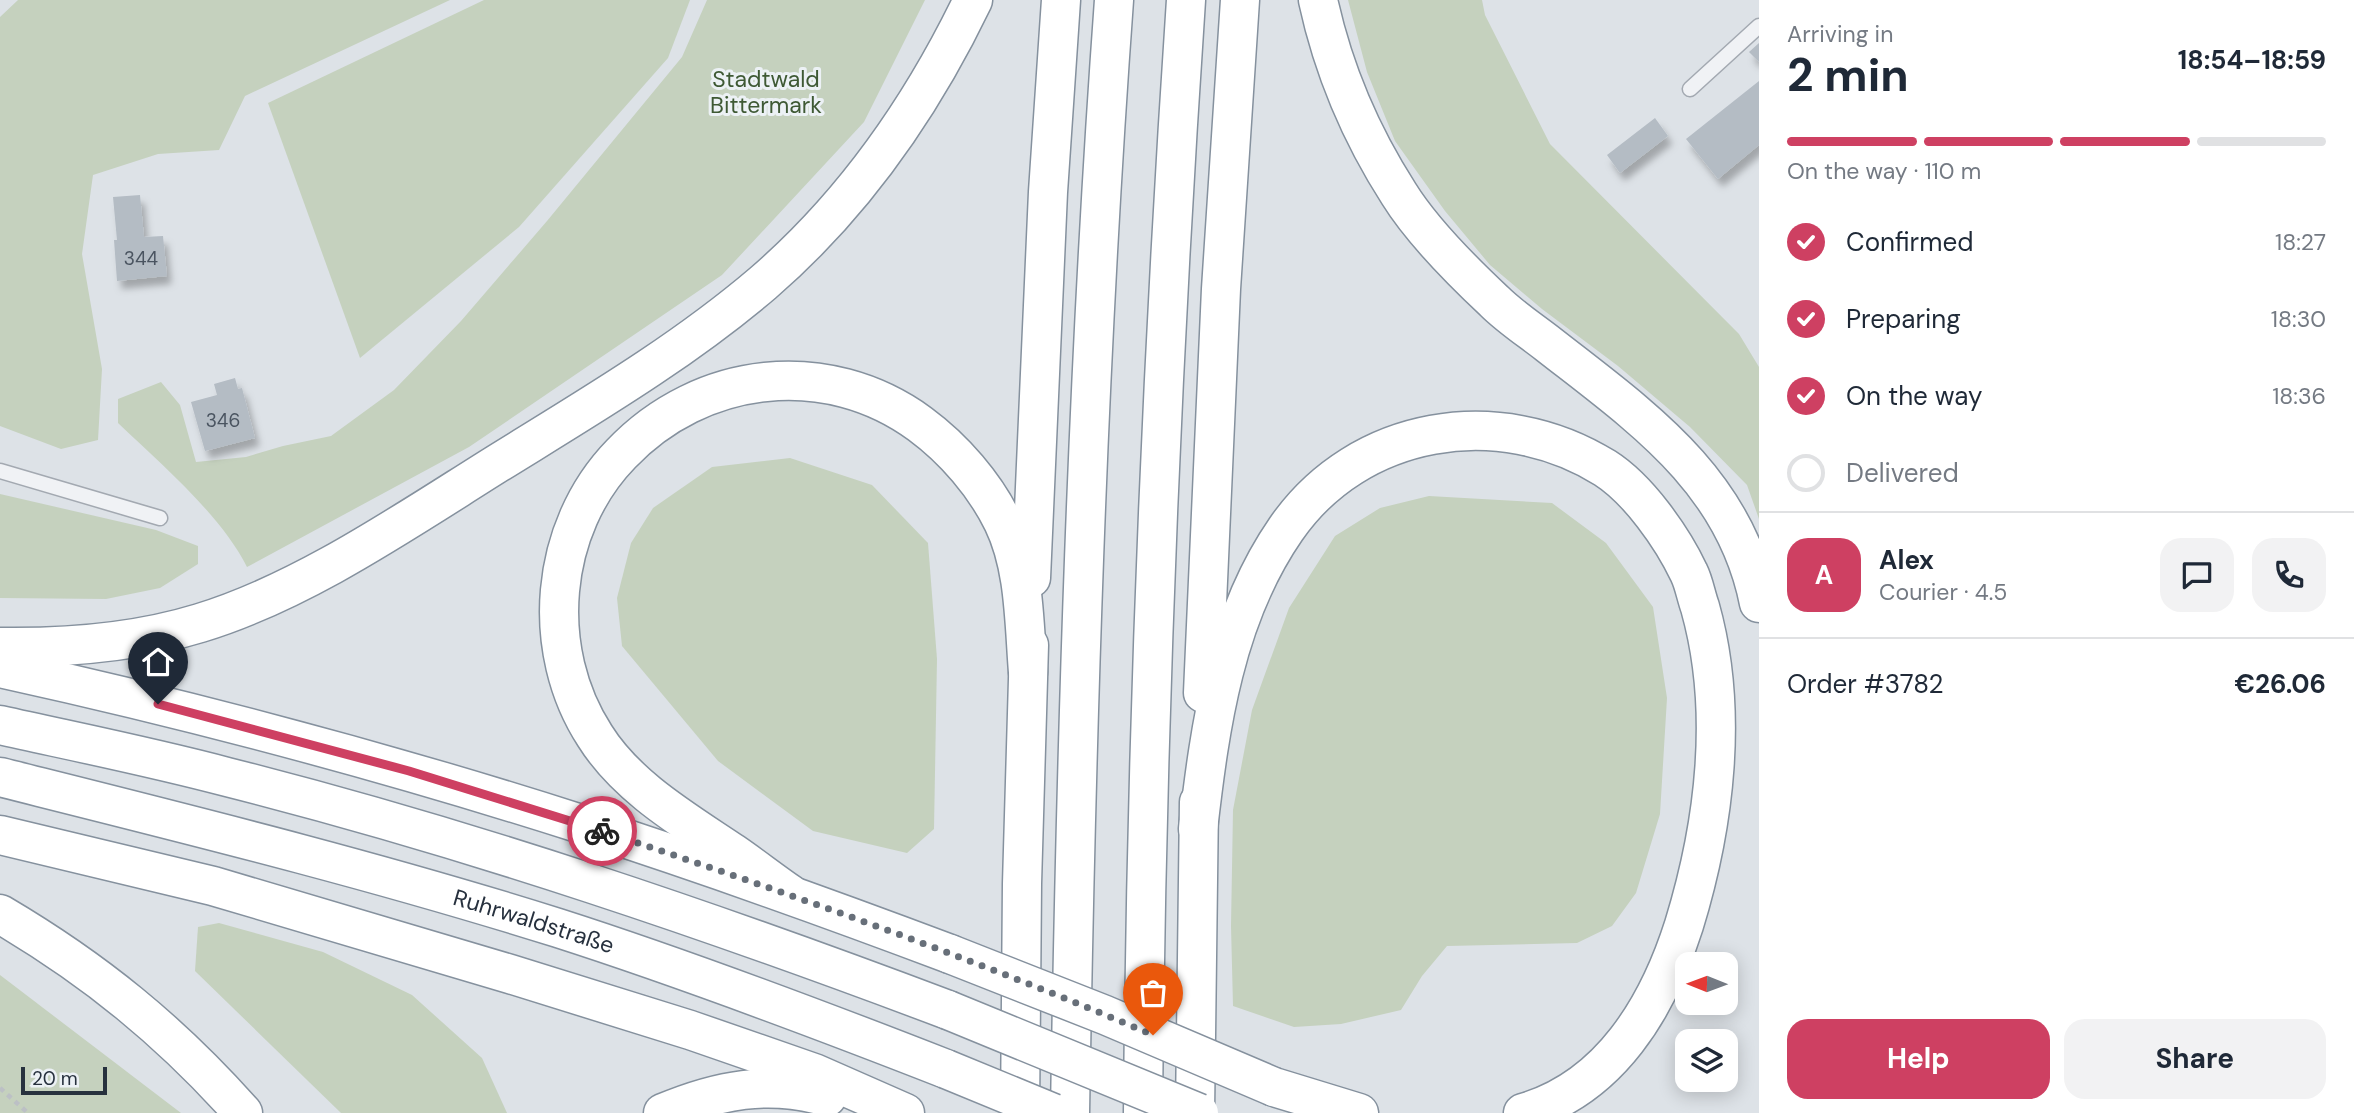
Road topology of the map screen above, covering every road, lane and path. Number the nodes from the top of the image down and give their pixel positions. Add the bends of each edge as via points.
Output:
1 (973, 0) edge
2 (1061, 0) edge
3 (1114, 0) edge
4 (1186, 0) edge
5 (1240, 0) edge
6 (1318, 0) edge
7 (1759, 26) edge
8 (1690, 89) dead end
9 (0, 471) edge
10 (160, 518) dead end
11 (1759, 603) edge
12 (0, 647) edge
13 (0, 668) edge
14 (1028, 672) junction
15 (0, 725) edge
16 (0, 777) edge
17 (1198, 829) junction
18 (0, 835) edge
19 (790, 894) junction
20 (0, 914) edge
21 (1273, 1087) junction
22 (0, 1088) edge
23 (28, 1113) edge
24 (243, 1113) edge
25 (663, 1113) edge
26 (884, 1113) edge
27 (905, 1113) edge
28 (1020, 1113) edge
29 (1053, 1113) edge
30 (1070, 1113) edge
31 (1143, 1113) edge
32 (1197, 1113) edge
33 (1334, 1113) edge
34 (1359, 1113) edge
35 (1523, 1113) edge

1 - 12 highway via 902,124 837,208 763,282 628,382 412,516 284,590 244,607 157,635 66,646
2 - 14 highway via 1048,192
3 - 30 highway via 1100,194 1084,589
4 - 31 highway via 1153,611
5 - 17 highway via 1220,302
6 - 11 highway via 1344,89 1400,196 1495,303 1616,396 1703,480 1731,522 1753,574
7 - 8 lane
9 - 10 lane
13 - 19 highway via 158,704 409,771
14 - 19 highway via 1021,586 1004,522 962,462 904,413 834,384 795,380 755,383 717,391 681,408 621,454 580,516 558,595 559,636 579,708 596,738 652,796
14 - 28 highway
15 - 32 highway, bridge via 227,776 570,877 948,1010
16 - 29 highway, Ruhrwaldstraße, bridge via 223,832 558,928 727,985
17 - 32 highway
17 - 35 highway via 1212,720 1235,632 1258,573 1287,526 1324,485 1362,458 1403,441 1448,431 1500,431 1556,444 1607,469 1652,510 1690,575 1709,641 1716,721 1712,803 1696,885 1673,960 1643,1017 1620,1051 1587,1080 1543,1107
18 - 27 highway via 213,886 510,974 814,1073
19 - 21 highway, bridge via 1105,1015
20 - 24 highway via 118,993 166,1033
21 - 33 highway
21 - 34 highway
22 - 23 path
25 - 26 highway via 734,1090 768,1087 810,1092

